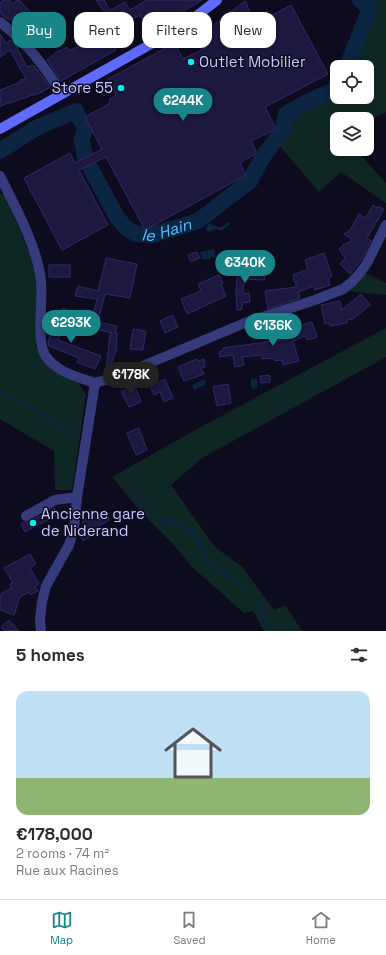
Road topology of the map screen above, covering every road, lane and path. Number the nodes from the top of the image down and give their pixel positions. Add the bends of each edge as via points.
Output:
1 (217, 0) edge
2 (0, 22) edge
3 (62, 94) junction
4 (0, 129) edge
5 (0, 176) edge
6 (386, 225) edge
7 (95, 383) junction
8 (77, 496) junction
9 (26, 516) dead end
10 (41, 631) edge

1 - 3 main road via 163,37
2 - 3 street via 31,51
3 - 4 main road
5 - 7 street via 38,262 42,295 40,340 44,352 58,368
6 - 7 street via 360,273 343,289 247,322 119,376
7 - 8 street
8 - 9 street via 55,500
8 - 10 street via 72,538 46,586 40,614

